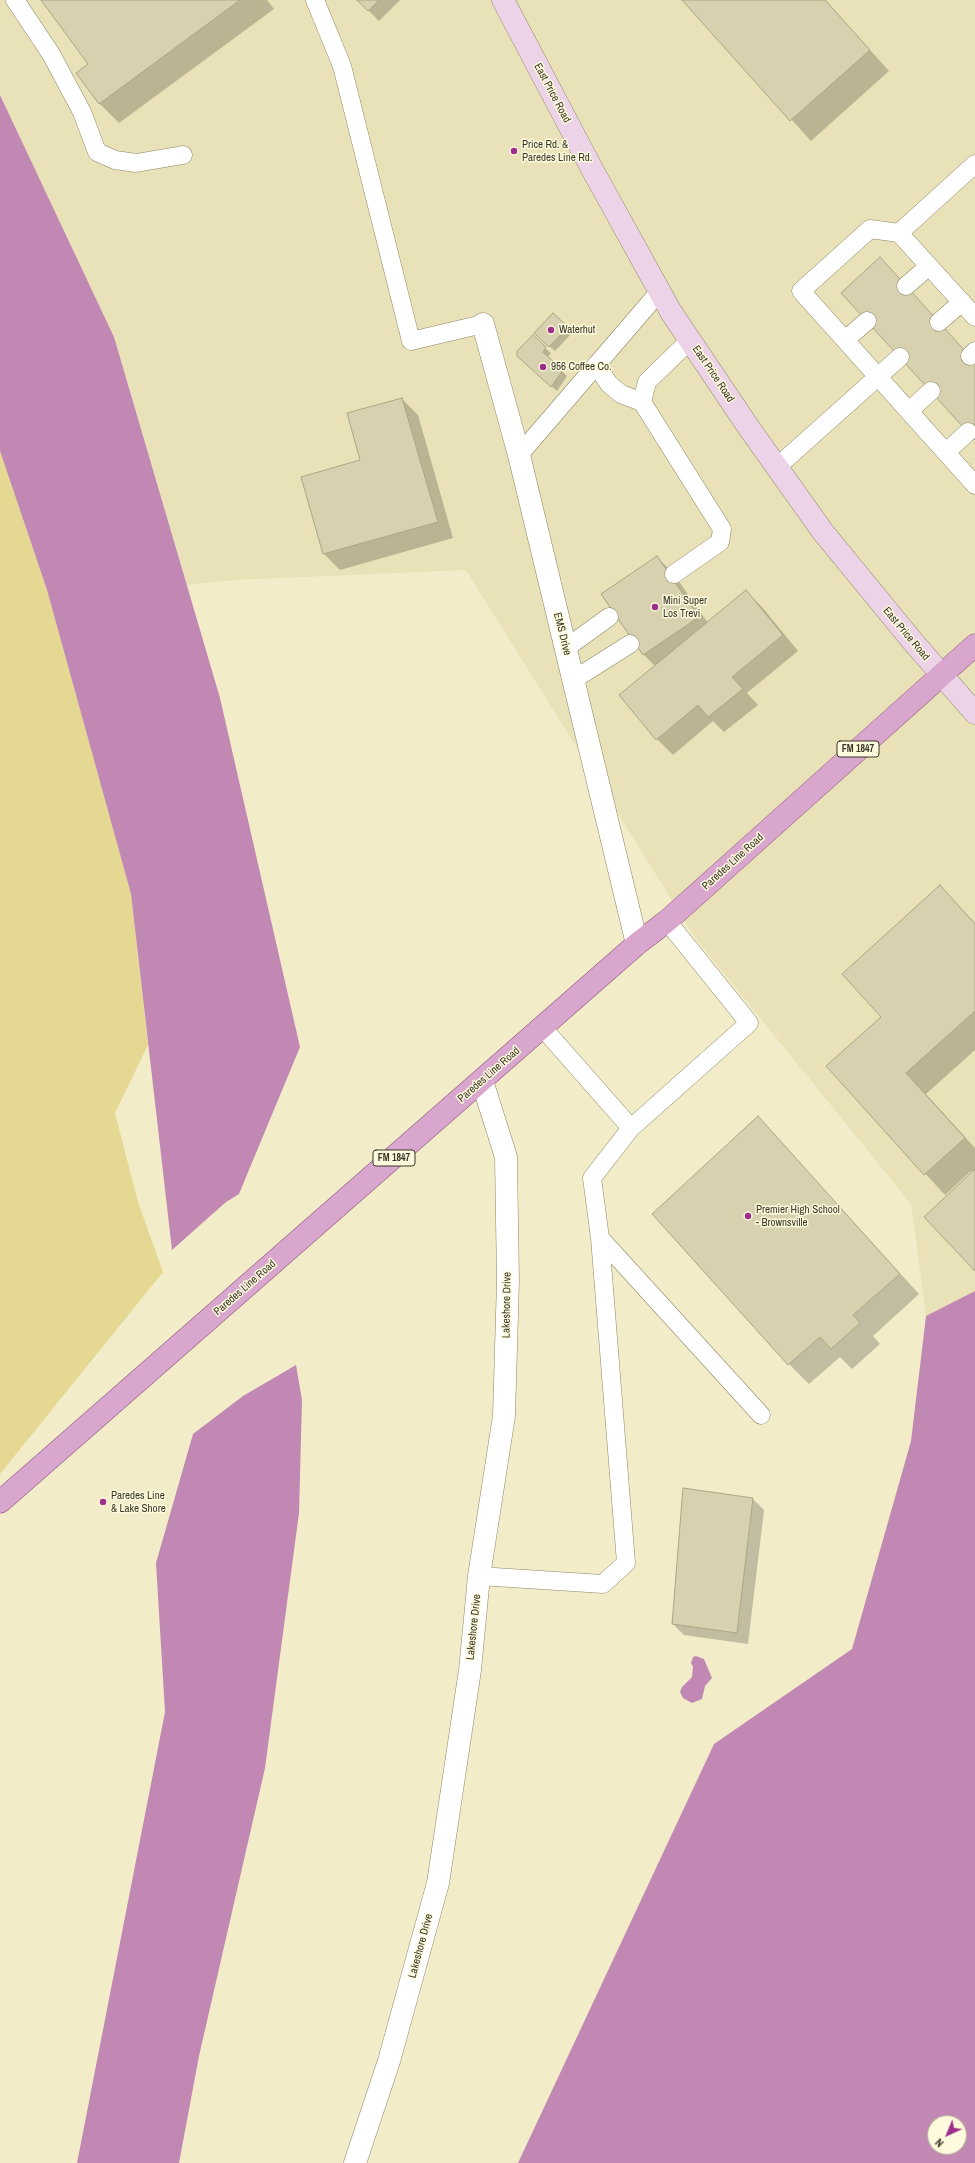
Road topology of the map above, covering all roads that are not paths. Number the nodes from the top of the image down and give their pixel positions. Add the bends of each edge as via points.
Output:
1 (15, 0) edge
2 (315, 0) edge
3 (503, 0) edge
4 (183, 155) dead end
5 (975, 164) edge
6 (899, 233) junction
7 (929, 266) junction
8 (906, 286) dead end
9 (660, 291) junction
10 (962, 302) junction
11 (975, 316) edge
12 (867, 321) dead end
13 (940, 322) dead end
14 (483, 324) joint
15 (690, 340) junction
16 (845, 340) junction
17 (900, 357) dead end
18 (596, 365) junction
19 (878, 377) junction
20 (931, 391) dead end
21 (642, 402) junction
22 (909, 411) junction
23 (968, 432) dead end
24 (946, 452) junction
25 (519, 455) junction
26 (777, 467) junction
27 (975, 485) edge
28 (674, 574) dead end
29 (609, 617) dead end
30 (630, 644) dead end
31 (975, 645) edge
32 (566, 648) junction
33 (942, 675) junction
34 (573, 680) junction
35 (975, 713) edge
36 (667, 922) junction
37 (637, 944) junction
38 (543, 1028) junction
39 (482, 1081) junction
40 (630, 1128) junction
41 (600, 1238) junction
42 (760, 1415) dead end
43 (0, 1502) edge
44 (479, 1576) junction
45 (355, 2163) edge

1 - 4 lane via 51,54 76,99 97,152 115,160 136,163
2 - 14 lane via 342,66 411,341
3 - 9 main road, East Price Road
5 - 6 lane
6 - 7 lane
6 - 16 lane via 870,229 801,291
7 - 8 lane
7 - 10 lane
9 - 15 main road, East Price Road
9 - 18 lane
10 - 11 lane
10 - 13 lane
12 - 16 lane
14 - 25 street, EMS Drive
15 - 21 lane via 647,382
15 - 26 main road, East Price Road
16 - 19 lane
17 - 19 lane
18 - 21 lane via 621,394
18 - 25 lane
19 - 22 lane
19 - 26 lane
20 - 22 lane
21 - 28 lane via 722,529 720,542
22 - 24 lane
23 - 24 lane
24 - 27 lane
25 - 32 street, EMS Drive
26 - 33 main road, East Price Road via 823,532
29 - 32 lane
30 - 34 lane
31 - 33 main road, Paredes Line Road / FM 1847
32 - 34 street, EMS Drive
33 - 35 main road, East Price Road
33 - 36 main road, Paredes Line Road / FM 1847
34 - 37 street, EMS Drive
36 - 37 main road, Paredes Line Road / FM 1847
36 - 40 lane via 749,1023
37 - 38 main road, Paredes Line Road / FM 1847
38 - 39 main road, Paredes Line Road / FM 1847
38 - 40 lane
39 - 43 main road, Paredes Line Road / FM 1847
39 - 44 street, Lakeshore Drive via 506,1157 508,1281 504,1416
40 - 41 lane via 592,1178
41 - 42 lane
41 - 44 lane via 626,1563 603,1584
44 - 45 street, Lakeshore Drive via 470,1670 438,1883 389,2061

